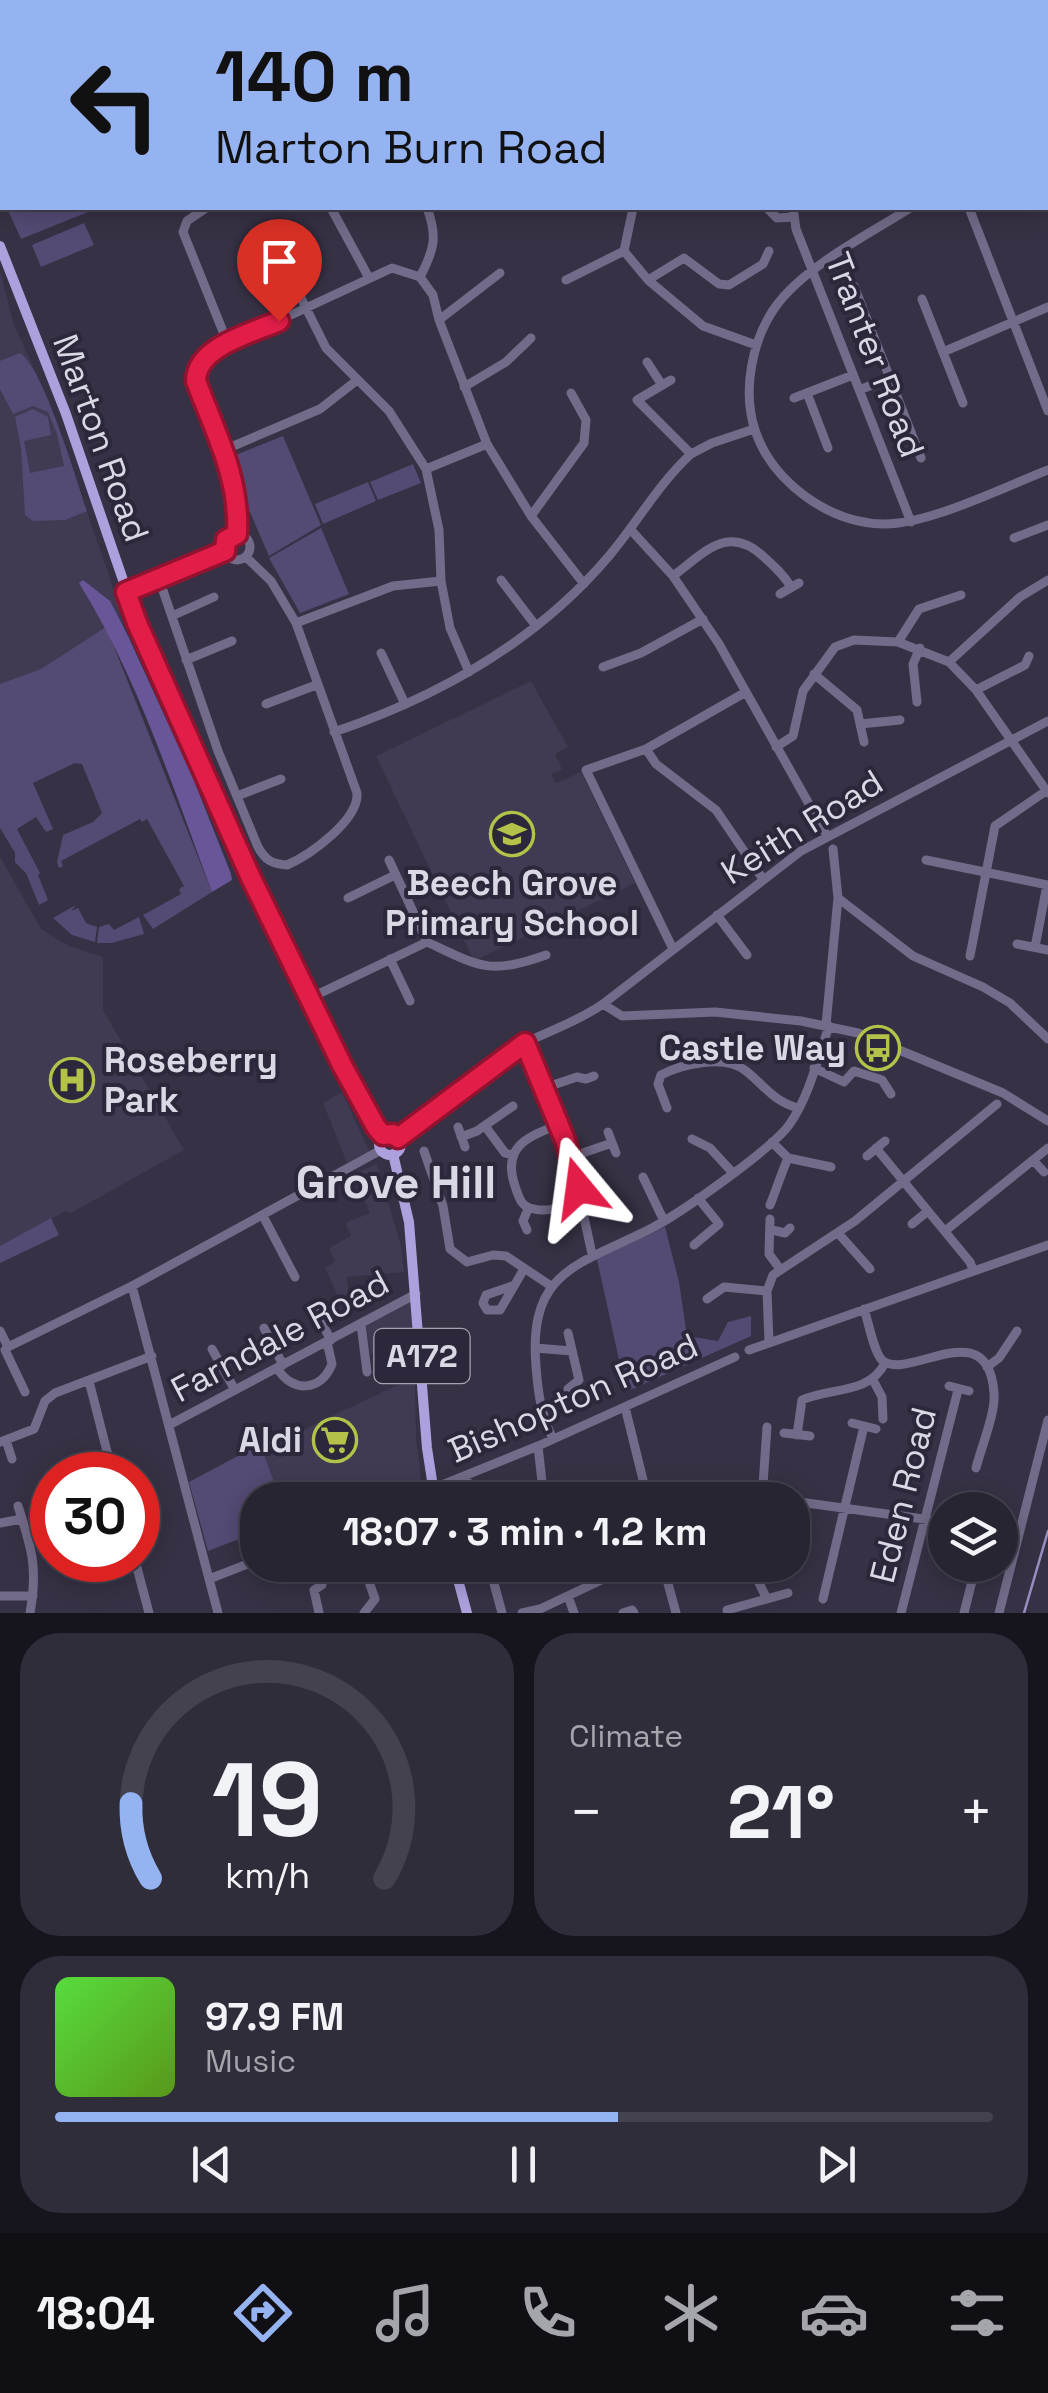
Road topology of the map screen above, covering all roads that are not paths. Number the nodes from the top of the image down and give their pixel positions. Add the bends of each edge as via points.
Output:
1 (203, 210) edge
2 (332, 210) edge
3 (428, 210) edge
4 (633, 210) edge
5 (768, 210) edge
6 (907, 210) edge
7 (969, 210) edge
8 (793, 212) edge
9 (0, 246) edge
10 (624, 251) junction
11 (769, 251) dead end
12 (280, 256) dead end
13 (812, 272) junction
14 (500, 273) dead end
15 (420, 277) junction
16 (369, 278) junction
17 (566, 280) dead end
18 (648, 280) junction
19 (854, 286) dead end
20 (922, 299) dead end
21 (1048, 307) edge
22 (305, 310) junction
23 (439, 320) junction
24 (1014, 323) junction
25 (530, 338) dead end
26 (228, 344) junction
27 (756, 344) junction
28 (943, 352) junction
29 (646, 362) dead end
30 (853, 375) junction
31 (890, 378) junction
32 (356, 381) junction
33 (464, 387) junction
34 (859, 390) junction
35 (570, 393) dead end
36 (807, 393) junction
37 (794, 398) dead end
38 (962, 403) dead end
39 (1048, 411) edge
40 (754, 428) junction
41 (838, 436) dead end
42 (487, 444) junction
43 (224, 450) junction
44 (691, 454) junction
45 (921, 458) dead end
46 (426, 469) junction
47 (1048, 470) edge
48 (531, 516) junction
49 (911, 522) junction
50 (1048, 525) edge
51 (630, 529) junction
52 (237, 534) junction
53 (1022, 539) dead end
54 (225, 551) junction
55 (246, 557) junction
56 (673, 576) junction
57 (158, 579) junction
58 (501, 580) dead end
59 (1048, 580) edge
60 (441, 581) junction
61 (584, 584) junction
62 (126, 592) junction
63 (780, 594) dead end
64 (961, 595) dead end
65 (214, 597) dead end
66 (172, 616) junction
67 (703, 620) junction
68 (296, 623) junction
69 (536, 626) junction
70 (232, 641) dead end
71 (898, 642) junction
72 (920, 648) junction
73 (381, 653) dead end
74 (186, 660) junction
75 (949, 662) junction
76 (1029, 664) dead end
77 (603, 667) dead end
78 (469, 672) junction
79 (814, 674) junction
80 (316, 686) junction
81 (976, 690) junction
82 (746, 692) junction
83 (917, 702) dead end
84 (266, 704) dead end
85 (406, 704) junction
86 (900, 720) dead end
87 (1048, 721) edge
88 (860, 724) junction
89 (334, 732) junction
90 (1008, 739) junction
91 (864, 742) dead end
92 (776, 747) junction
93 (646, 749) junction
94 (281, 779) dead end
95 (1047, 792) edge
96 (237, 796) junction
97 (827, 836) junction
98 (833, 849) dead end
99 (390, 860) dead end
100 (926, 860) dead end
101 (986, 872) junction
102 (395, 875) junction
103 (763, 880) junction
104 (1048, 885) edge
105 (348, 898) dead end
106 (838, 898) junction
107 (716, 915) junction
108 (428, 942) junction
109 (1017, 944) dead end
110 (1036, 947) junction
111 (672, 949) junction
112 (1048, 950) edge
113 (546, 955) dead end
114 (747, 955) dead end
115 (970, 956) dead end
116 (390, 959) junction
117 (310, 998) junction
118 (410, 1000) dead end
119 (603, 1004) junction
120 (828, 1026) junction
121 (1044, 1027) edge
122 (1048, 1039) edge
123 (525, 1043) junction
124 (575, 1064) dead end
125 (814, 1068) junction
126 (594, 1076) dead end
127 (578, 1077) junction
128 (544, 1088) junction
129 (891, 1094) dead end
130 (997, 1104) dead end
131 (513, 1106) dead end
132 (666, 1108) dead end
133 (798, 1108) junction
134 (958, 1121) dead end
135 (1048, 1121) edge
136 (559, 1125) junction
137 (485, 1126) junction
138 (966, 1130) junction
139 (608, 1132) dead end
140 (383, 1135) junction
141 (461, 1137) dead end
142 (398, 1138) junction
143 (692, 1139) dead end
144 (885, 1141) dead end
145 (772, 1142) junction
146 (1048, 1148) edge
147 (424, 1151) dead end
148 (387, 1152) junction
149 (512, 1156) junction
150 (571, 1157) junction
151 (788, 1158) junction
152 (1034, 1160) junction
153 (443, 1166) dead end
154 (831, 1167) dead end
155 (430, 1170) junction
156 (732, 1172) junction
157 (1044, 1172) dead end
158 (643, 1177) dead end
159 (904, 1182) junction
160 (698, 1198) junction
161 (582, 1202) junction
162 (770, 1205) dead end
163 (528, 1209) junction
164 (928, 1211) junction
165 (263, 1216) junction
166 (664, 1221) junction
167 (912, 1224) dead end
168 (790, 1228) dead end
169 (527, 1230) dead end
170 (946, 1232) junction
171 (838, 1233) junction
172 (694, 1245) dead end
173 (1048, 1245) edge
174 (592, 1254) junction
175 (524, 1269) junction
176 (780, 1269) junction
177 (870, 1269) dead end
178 (973, 1270) junction
179 (296, 1277) dead end
180 (132, 1286) junction
181 (512, 1286) dead end
182 (551, 1286) junction
183 (767, 1291) junction
184 (416, 1294) junction
185 (707, 1298) dead end
186 (864, 1309) junction
187 (316, 1311) dead end
188 (360, 1324) junction
189 (264, 1328) dead end
190 (0, 1330) edge
191 (568, 1333) dead end
192 (1010, 1333) dead end
193 (329, 1340) junction
194 (769, 1342) junction
195 (7, 1348) junction
196 (212, 1348) dead end
197 (535, 1348) junction
198 (750, 1350) dead end
199 (572, 1351) junction
200 (152, 1356) junction
201 (381, 1356) dead end
202 (735, 1356) dead end
203 (366, 1357) junction
204 (885, 1362) junction
205 (280, 1366) junction
206 (988, 1368) junction
207 (367, 1372) dead end
208 (873, 1380) junction
209 (89, 1381) junction
210 (568, 1389) dead end
211 (959, 1389) dead end
212 (235, 1390) junction
213 (25, 1392) dead end
214 (893, 1393) dead end
215 (882, 1397) junction
216 (625, 1406) junction
217 (883, 1419) dead end
218 (1048, 1420) edge
219 (169, 1425) junction
220 (767, 1427) dead end
221 (876, 1429) dead end
222 (784, 1433) dead end
223 (797, 1434) junction
224 (810, 1436) dead end
225 (554, 1440) junction
226 (3, 1441) edge
227 (538, 1446) junction
228 (107, 1452) edge
229 (12, 1459) dead end
230 (981, 1462) dead end
231 (466, 1476) junction
232 (433, 1482) edge
233 (456, 1482) edge
234 (468, 1482) edge
235 (542, 1482) edge
236 (644, 1482) edge
237 (762, 1482) edge
238 (810, 1503) edge
239 (18, 1506) dead end
240 (844, 1506) junction
241 (22, 1518) junction
242 (926, 1520) junction
243 (0, 1523) edge
244 (1020, 1531) joint
245 (1018, 1536) edge
246 (240, 1567) edge
247 (209, 1578) junction
248 (141, 1582) edge
249 (370, 1582) edge
250 (459, 1582) edge
251 (494, 1582) edge
252 (597, 1582) edge
253 (668, 1582) edge
254 (758, 1582) edge
255 (972, 1582) edge
256 (1003, 1582) edge
257 (322, 1585) dead end
258 (788, 1594) dead end
259 (0, 1596) edge
260 (33, 1596) junction
261 (568, 1596) junction
262 (767, 1599) junction
263 (822, 1599) dead end
264 (727, 1610) dead end
265 (30, 1613) edge
266 (149, 1613) edge
267 (218, 1613) edge
268 (319, 1613) edge
269 (364, 1613) edge
270 (467, 1613) edge
271 (502, 1613) edge
272 (522, 1613) edge
273 (574, 1613) edge
274 (623, 1613) edge
275 (634, 1613) edge
276 (676, 1613) edge
277 (901, 1613) edge
278 (964, 1613) edge
279 (999, 1613) edge

1 - 26 street via 183,232
2 - 16 street
3 - 15 street via 434,252
4 - 10 street
5 - 8 street via 777,218
6 - 13 street
7 - 24 street
8 - 13 street, Tranter Road
9 - 62 main road, Marton Road
10 - 17 street
10 - 18 street
11 - 18 street via 764,264 729,285 684,258
12 - 22 street
13 - 27 street via 776,305
13 - 30 street, Tranter Road
14 - 23 street
15 - 16 street via 392,268
15 - 23 street
16 - 22 street
18 - 27 street via 703,326
19 - 31 street
20 - 28 street
21 - 24 street
22 - 26 street
22 - 32 street via 326,348
23 - 33 street
24 - 28 street
24 - 39 street
25 - 33 street
26 - 43 street via 196,370
27 - 40 street
28 - 38 street
29 - 44 street via 667,382 636,400
30 - 34 street, Tranter Road
30 - 36 street
31 - 34 street
31 - 45 street
32 - 43 street via 320,409
32 - 46 street via 389,411
33 - 42 street
34 - 49 street, Tranter Road
35 - 48 street via 586,420 584,444
36 - 37 street
36 - 41 street via 827,445
40 - 44 street
40 - 49 street via 785,477 819,506 862,522
42 - 46 street
42 - 48 street
43 - 52 street
44 - 51 street
46 - 60 street
47 - 49 street
48 - 61 street
50 - 53 street
51 - 56 street
51 - 61 street
52 - 54 street via 226,540
52 - 55 street via 249,542
54 - 55 street via 234,560
54 - 57 street
55 - 68 street via 271,581
56 - 63 street via 715,544 738,540 795,585
56 - 67 street
57 - 62 street
57 - 66 street
58 - 69 street
59 - 75 street
60 - 68 street via 393,586
60 - 78 street via 450,628
61 - 69 street
62 - 117 main road, Marton Road
64 - 71 street via 919,609
65 - 66 street
66 - 74 street
67 - 77 street
67 - 82 street
68 - 80 street
69 - 78 street
70 - 74 street
71 - 72 street
71 - 79 street via 854,640 834,647
72 - 75 street
72 - 83 street via 913,664
73 - 85 street
74 - 96 street
75 - 81 street
76 - 81 street
78 - 85 street
79 - 88 street via 857,710
79 - 92 street via 793,736
80 - 84 street
80 - 89 street
81 - 90 street
82 - 92 street
82 - 93 street
85 - 89 street
86 - 88 street
87 - 90 street, Keith Road
88 - 91 street
89 - 96 street via 357,793 354,813 297,861 264,858
90 - 95 street
90 - 97 street, Keith Road
92 - 97 street
93 - 103 street via 716,810
93 - 111 street via 586,770
94 - 96 street
95 - 101 street via 995,826
97 - 103 street, Keith Road
98 - 106 street
99 - 102 street
100 - 101 street
101 - 104 street
101 - 115 street
102 - 105 street
102 - 108 street
103 - 107 street, Keith Road
104 - 110 street
106 - 120 street
106 - 121 street via 913,956 983,987
107 - 111 street, Keith Road
107 - 114 street
108 - 113 street via 490,968
108 - 116 street
109 - 110 street
110 - 112 street
111 - 119 street, Keith Road
116 - 117 street
116 - 118 street
117 - 140 main road, Marton Road
119 - 120 street via 622,1016 715,1012
119 - 123 street, Keith Road
120 - 125 street
120 - 135 street via 916,1055
121 - 122 street
123 - 128 street
123 - 142 street, Keith Road
124 - 127 street
125 - 129 street via 844,1082 854,1071 882,1080
125 - 133 street
126 - 127 street
127 - 128 street
128 - 136 street
130 - 138 street
131 - 137 street via 499,1109
132 - 133 street via 661,1075 705,1062 740,1066 768,1094
133 - 145 street
134 - 138 street
136 - 149 street via 537,1132
136 - 150 street
137 - 141 street
137 - 149 street
138 - 159 street
139 - 150 street via 614,1148
140 - 142 main road
140 - 148 main road via 379,1144
142 - 148 main road via 400,1147
143 - 156 street
144 - 159 street via 872,1152
145 - 151 street
145 - 156 street
146 - 152 street
147 - 155 street
148 - 165 street
148 - 184 main road, A172 via 409,1222
149 - 163 street via 510,1170
150 - 161 street
151 - 154 street
151 - 162 street
152 - 157 street
152 - 170 street
153 - 155 street
155 - 175 street via 454,1255 474,1262 500,1254
156 - 160 street
158 - 166 street
159 - 164 street
159 - 171 street
160 - 166 street
160 - 172 street via 718,1224
161 - 163 street
161 - 174 street
163 - 169 street
164 - 167 street
164 - 170 street
165 - 179 street
165 - 180 street
166 - 174 street
168 - 176 street via 785,1233 771,1225 769,1254
170 - 178 street
171 - 176 street
171 - 177 street
173 - 178 street, Bishopton Road
174 - 182 street
175 - 181 street
175 - 182 street
176 - 183 street
178 - 186 street, Bishopton Road
180 - 195 street
180 - 200 street
182 - 197 street
183 - 185 street via 724,1287
183 - 194 street
184 - 188 street, Farndale Road
184 - 232 main road, A172
186 - 194 street, Bishopton Road
186 - 204 street
187 - 193 street
188 - 193 street, Farndale Road
188 - 203 street
189 - 205 street
190 - 195 street
191 - 199 street
192 - 206 street
193 - 205 street, Farndale Road
193 - 205 street via 332,1364 320,1382 294,1385
194 - 198 street, Bishopton Road
195 - 213 street
196 - 212 street
197 - 199 street
197 - 225 street via 538,1394
199 - 210 street via 579,1380
200 - 209 street
200 - 219 street
201 - 203 street
202 - 216 street, Bishopton Road
203 - 207 street
204 - 206 street via 904,1365 963,1352
204 - 208 street
205 - 212 street, Farndale Road
206 - 230 street via 995,1395
208 - 215 street
208 - 223 street via 802,1400
209 - 226 street via 49,1396 34,1428
209 - 228 street
211 - 242 street, Eden Road
212 - 219 street, Farndale Road
214 - 215 street
215 - 217 street
216 - 225 street, Bishopton Road
216 - 236 street
218 - 244 street
219 - 247 street
220 - 237 street
221 - 240 street via 858,1424
222 - 223 street
223 - 224 street
225 - 227 street, Bishopton Road
226 - 229 street
227 - 231 street, Bishopton Road
227 - 235 street
231 - 233 street, Bishopton Road
231 - 234 street
238 - 240 street
239 - 241 street
240 - 242 street
240 - 263 street
241 - 243 street
241 - 260 street via 36,1576
242 - 277 street, Eden Road
244 - 245 street
246 - 247 street
247 - 267 street
248 - 266 street
249 - 269 street via 375,1599
250 - 270 main road
251 - 271 street
252 - 261 street
253 - 276 street
254 - 262 street
255 - 278 street
256 - 279 street
257 - 268 street via 314,1590
258 - 262 street
259 - 260 street
260 - 265 street
261 - 272 street
261 - 273 street
262 - 264 street
274 - 275 street

